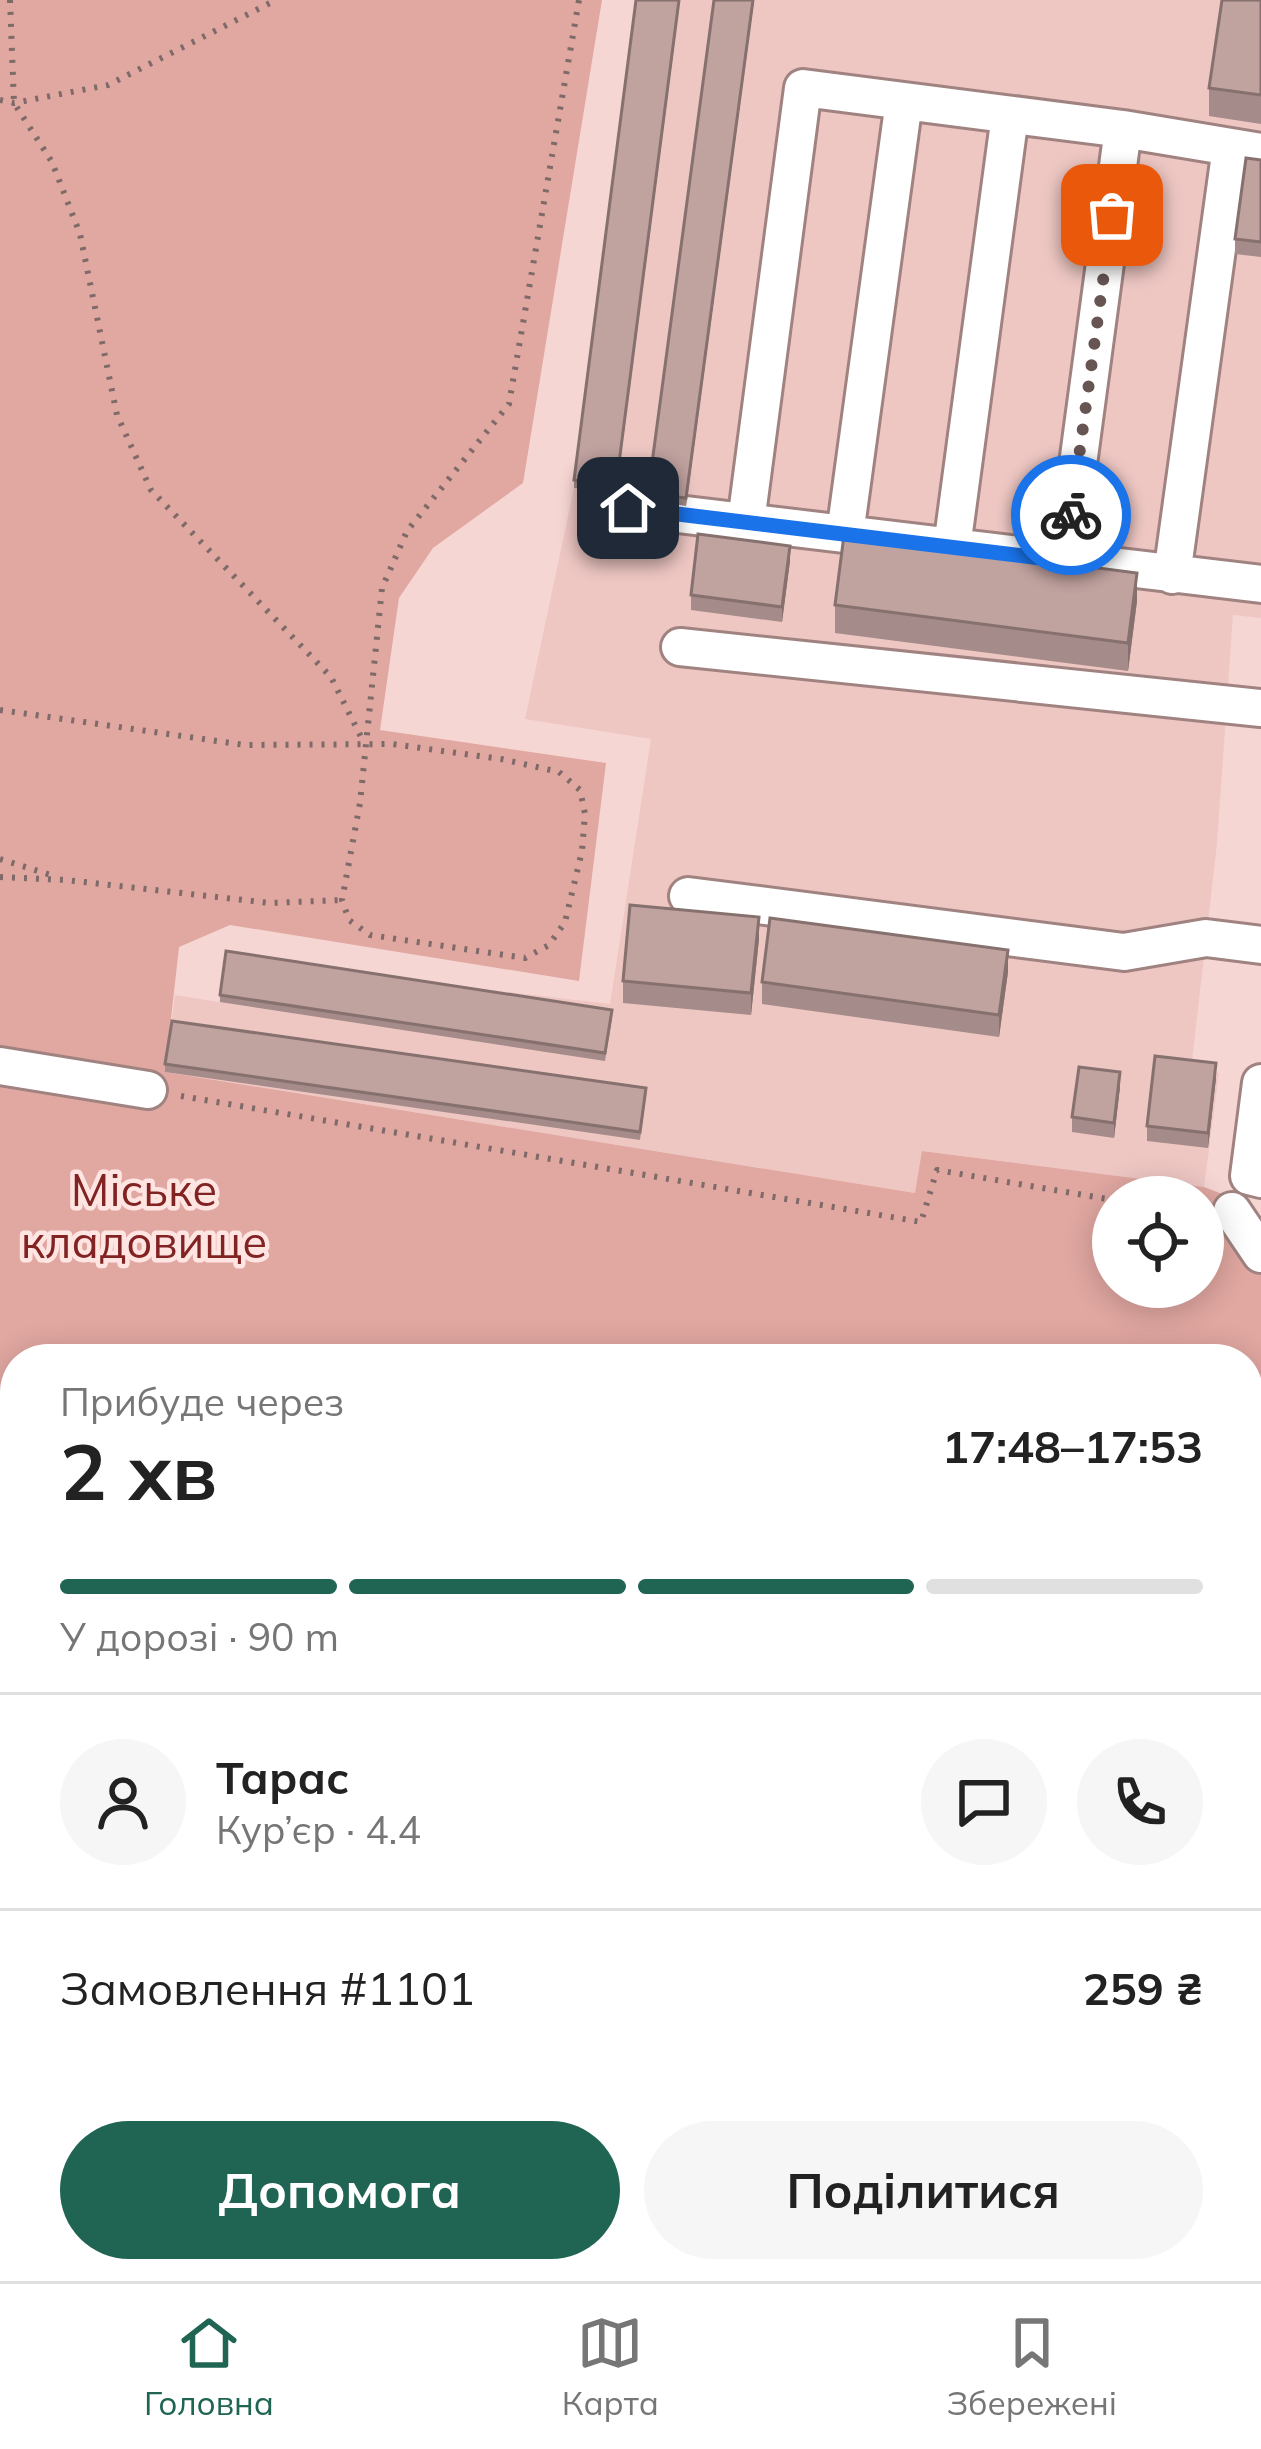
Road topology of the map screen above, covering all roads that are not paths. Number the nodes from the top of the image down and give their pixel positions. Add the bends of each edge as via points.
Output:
1 (904, 101) junction
2 (1010, 115) junction
3 (1123, 129) junction
4 (1246, 149) edge
5 (628, 508) dead end
6 (746, 522) junction
7 (845, 534) junction
8 (952, 547) junction
9 (1065, 561) junction
10 (1172, 574) junction
11 (1261, 584) edge
12 (680, 647) dead end
13 (1261, 708) edge
14 (688, 896) dead end
15 (1261, 945) edge
16 (0, 1066) edge
17 (1261, 1082) edge
18 (148, 1090) road end
19 (1255, 1177) edge
20 (1232, 1211) dead end
21 (1261, 1254) edge

1 - 2 street
1 - 6 street via 803,88
1 - 7 street
2 - 3 street
2 - 8 street
3 - 4 street
3 - 9 street
4 - 10 street
5 - 6 street
6 - 7 street
7 - 8 street
8 - 9 street
9 - 10 street
10 - 11 street
12 - 13 street
14 - 15 street via 1124,952 1206,938
16 - 18 street
17 - 19 street
20 - 21 street

